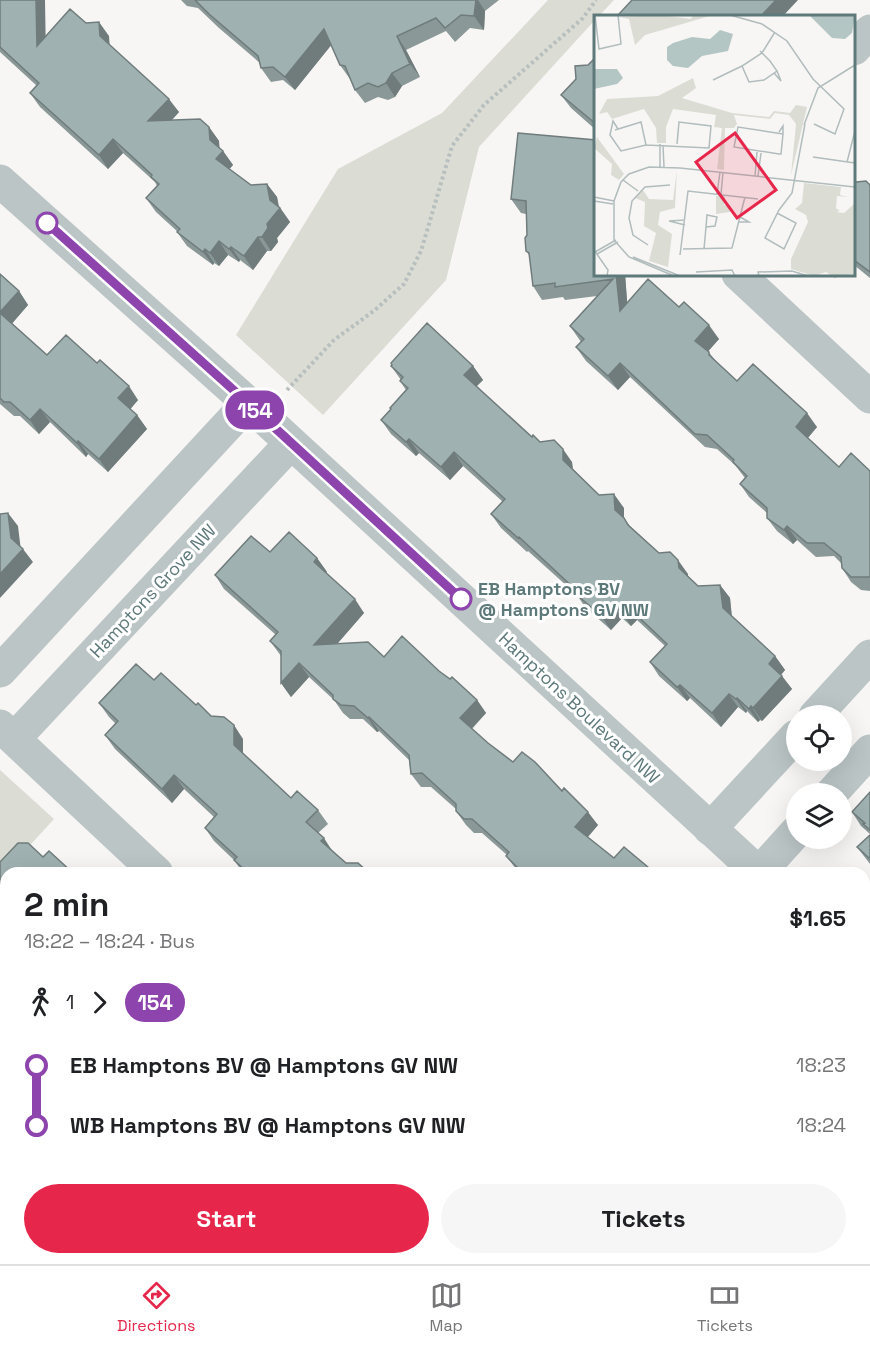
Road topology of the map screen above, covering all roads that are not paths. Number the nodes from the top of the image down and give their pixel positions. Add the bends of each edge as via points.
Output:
1 (870, 31) edge
2 (855, 48) edge
3 (0, 181) edge
4 (740, 276) edge
5 (870, 397) edge
6 (248, 403) junction
7 (291, 443) junction
8 (870, 656) edge
9 (0, 671) edge
10 (825, 705) edge
11 (7, 733) edge
12 (786, 747) edge
13 (870, 751) edge
14 (841, 783) edge
15 (710, 829) junction
16 (786, 843) edge
17 (151, 867) edge
18 (752, 867) edge
19 (764, 867) edge

1 - 2 street
3 - 6 street, Hamptons Boulevard NW
4 - 5 street
6 - 7 street, Hamptons Boulevard NW
6 - 9 street
7 - 11 street, Hamptons Grove NW
7 - 15 street, Hamptons Boulevard NW
8 - 10 street
11 - 17 street, Hamptons Grove NW
12 - 15 street
13 - 14 street
15 - 18 street, Hamptons Boulevard NW
16 - 19 street

